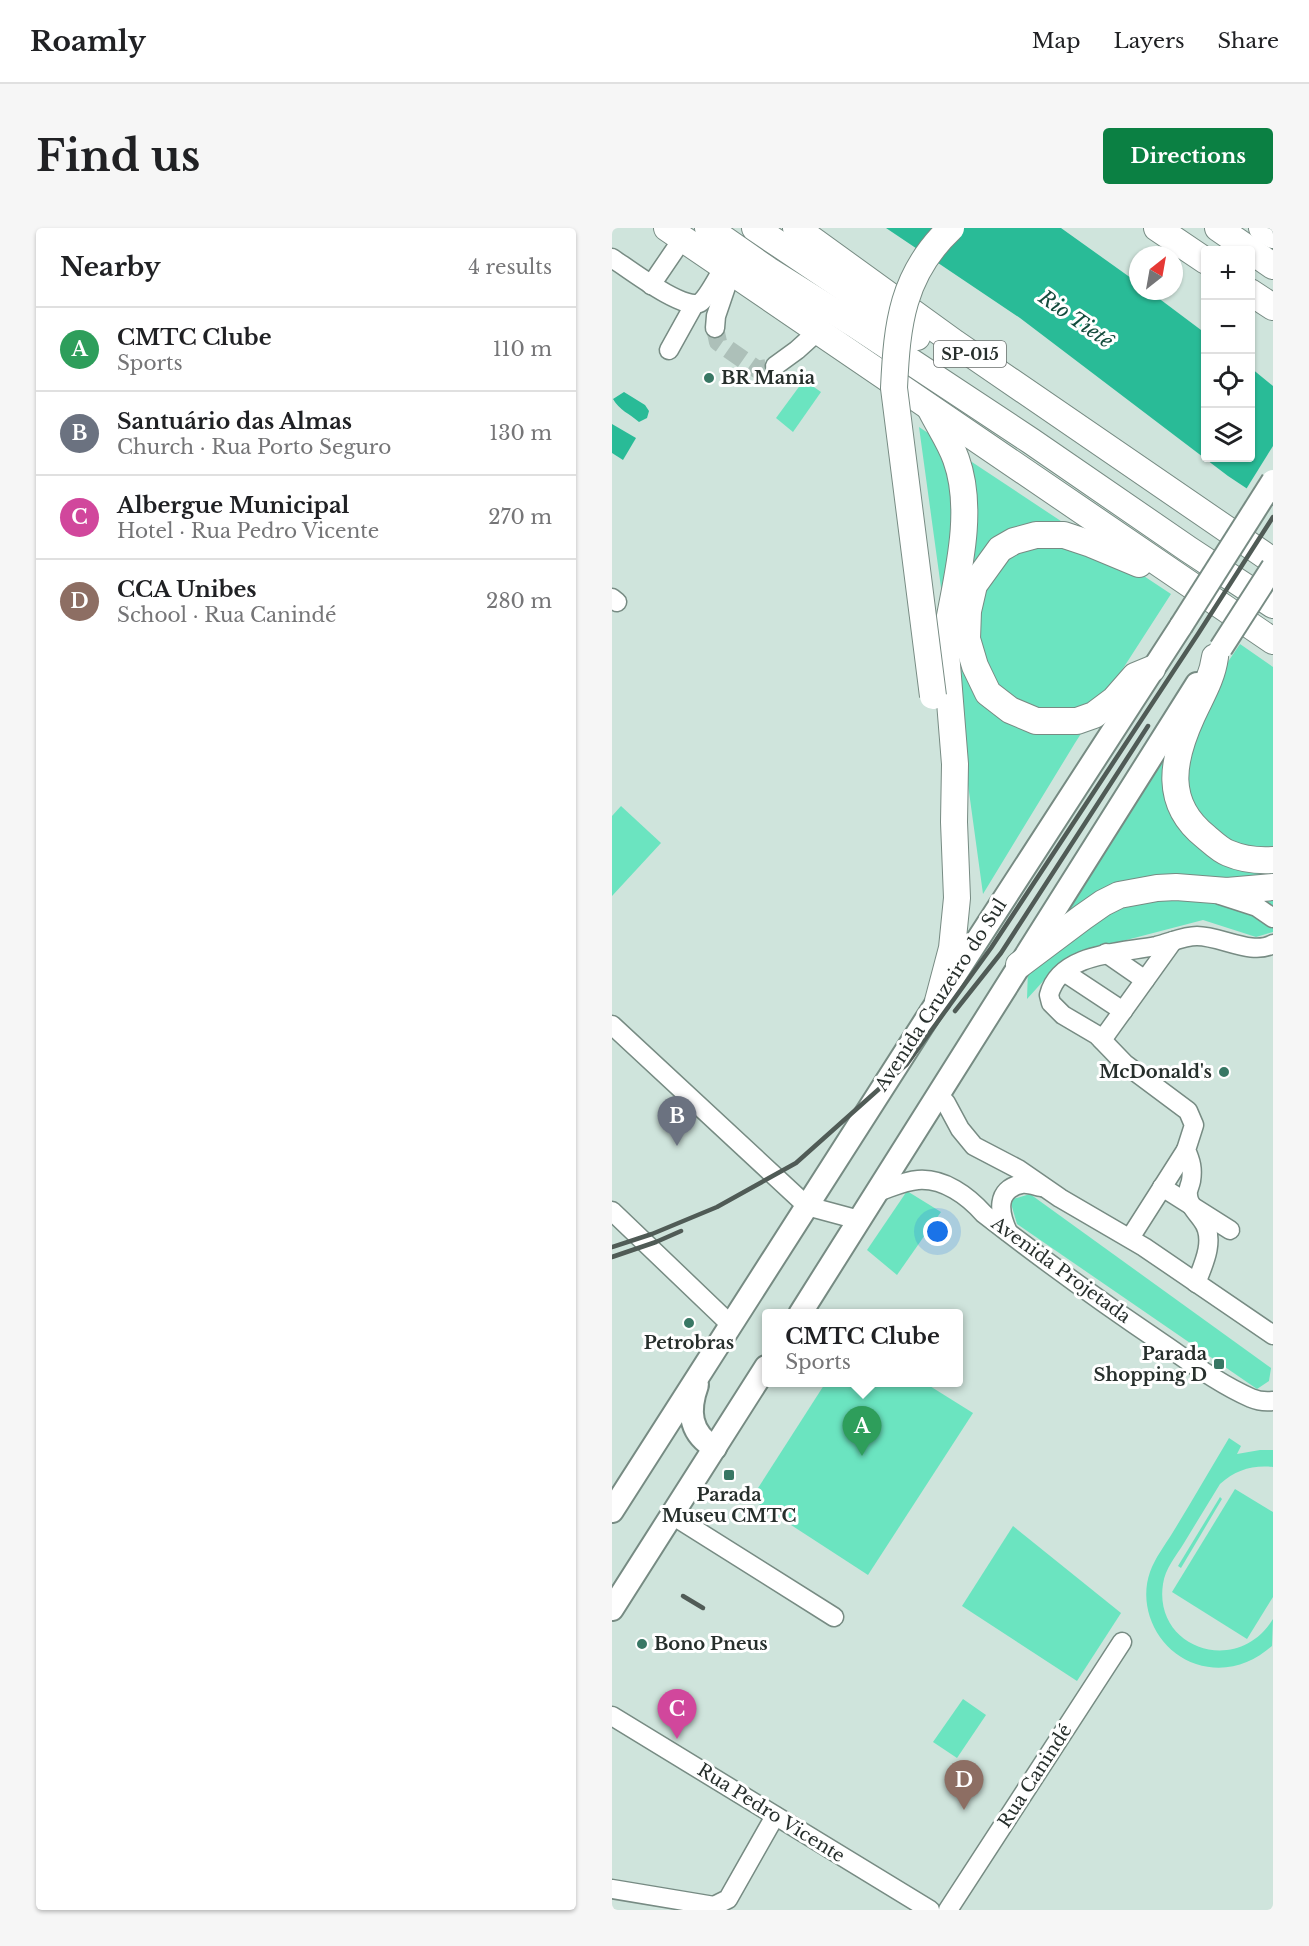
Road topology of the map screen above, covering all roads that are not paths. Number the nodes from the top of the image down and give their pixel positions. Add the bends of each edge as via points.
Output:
1 (708, 228) edge
2 (755, 228) edge
3 (951, 228) edge
4 (1157, 228) edge
5 (1218, 228) edge
6 (1262, 228) edge
7 (675, 233) edge
8 (1273, 235) edge
9 (789, 237) edge
10 (612, 258) edge
11 (1201, 258) edge
12 (1273, 266) edge
13 (728, 269) junction
14 (651, 285) junction
15 (1255, 295) edge
16 (694, 305) junction
17 (1273, 307) edge
18 (715, 328) dead end
19 (818, 331) junction
20 (669, 350) dead end
21 (775, 366) tunnel mouth
22 (929, 407) junction
23 (1273, 481) edge
24 (1273, 561) edge
25 (1273, 567) edge
26 (1171, 573) junction
27 (1273, 605) edge
28 (1273, 641) edge
29 (1218, 652) junction
30 (1152, 669) junction
31 (954, 822) junction
32 (1273, 860) edge
33 (1273, 887) edge
34 (1201, 889) junction
35 (1273, 918) edge
36 (1173, 941) junction
37 (1273, 944) edge
38 (1106, 953) junction
39 (1019, 965) junction
40 (1064, 972) junction
41 (1145, 980) junction
42 (938, 1001) junction
43 (1123, 1011) junction
44 (612, 1025) edge
45 (1102, 1040) junction
46 (938, 1094) junction
47 (1186, 1150) junction
48 (1162, 1187) junction
49 (1043, 1188) junction
50 (877, 1192) junction
51 (1191, 1204) junction
52 (807, 1206) junction
53 (612, 1211) edge
54 (860, 1220) junction
55 (1230, 1230) dead end
56 (1008, 1233) junction
57 (1130, 1238) junction
58 (1196, 1283) junction
59 (803, 1309) edge
60 (731, 1325) junction
61 (1273, 1335) edge
62 (762, 1373) edge
63 (699, 1375) junction
64 (1273, 1401) edge
65 (715, 1448) junction
66 (614, 1501) edge
67 (672, 1515) junction
68 (612, 1609) edge
69 (834, 1617) dead end
70 (1122, 1642) dead end
71 (612, 1716) edge
72 (775, 1816) junction
73 (612, 1889) edge
74 (930, 1910) edge
75 (948, 1910) edge

1 - 27 highway
2 - 9 highway
3 - 31 highway, bridge via 935,243 915,273 901,311 894,388 933,696
4 - 11 highway
5 - 12 highway
6 - 8 highway
7 - 13 highway
7 - 14 street
9 - 24 highway, SP-015 via 955,343
10 - 14 street
13 - 16 street via 701,302
13 - 18 street
13 - 19 highway
14 - 16 street
15 - 17 highway
16 - 20 street
19 - 21 street
19 - 22 highway
22 - 26 highway
22 - 31 highway via 956,459 963,498 962,549 946,638 955,764
23 - 30 main road, Avenida Cruzeiro do Sul, bridge
25 - 29 main road, bridge
26 - 28 highway
26 - 30 highway via 1160,573 1064,535 1036,535 1000,549 974,585 968,611 968,639 988,693 1010,710 1036,721 1071,722 1094,715 1135,676
29 - 32 highway via 1177,755 1174,781 1179,804 1198,831 1226,853 1258,861
29 - 39 main road
30 - 42 main road, Avenida Cruzeiro do Sul
31 - 42 highway via 955,923
33 - 34 highway
34 - 35 street via 1257,907
34 - 39 highway via 1157,888 1119,895
36 - 37 street via 1196,936 1249,948
36 - 38 street
36 - 41 street
38 - 40 street
38 - 41 street
39 - 46 main road
40 - 43 street
40 - 45 street via 1050,988 1051,1003
41 - 43 street
42 - 52 main road, Avenida Cruzeiro do Sul
43 - 45 street
44 - 52 street
45 - 47 street via 1125,1065 1188,1111 1194,1125
46 - 49 street via 974,1146 1018,1169
46 - 50 main road
47 - 48 street
47 - 51 street via 1191,1160 1187,1193
48 - 51 street
48 - 57 street
49 - 56 street via 1023,1183 1001,1199 1000,1211
49 - 57 street
50 - 54 main road
50 - 56 street, Avenida Projetada via 916,1180 934,1180 971,1200
51 - 55 street
51 - 58 street via 1205,1224 1208,1245
52 - 54 street
52 - 60 main road, Avenida Cruzeiro do Sul
53 - 60 street
54 - 59 main road
56 - 64 street, Avenida Projetada via 1213,1377 1253,1399
57 - 58 street
58 - 61 street
60 - 63 main road, Avenida Cruzeiro do Sul
62 - 65 main road
63 - 65 main road via 692,1418 699,1434
63 - 66 main road, Avenida Cruzeiro do Sul
65 - 67 main road
67 - 68 main road
67 - 69 street
70 - 75 street, Rua Canindé
71 - 72 street, Rua Pedro Vicente
72 - 73 street via 728,1899 718,1905
72 - 74 street, Rua Pedro Vicente

